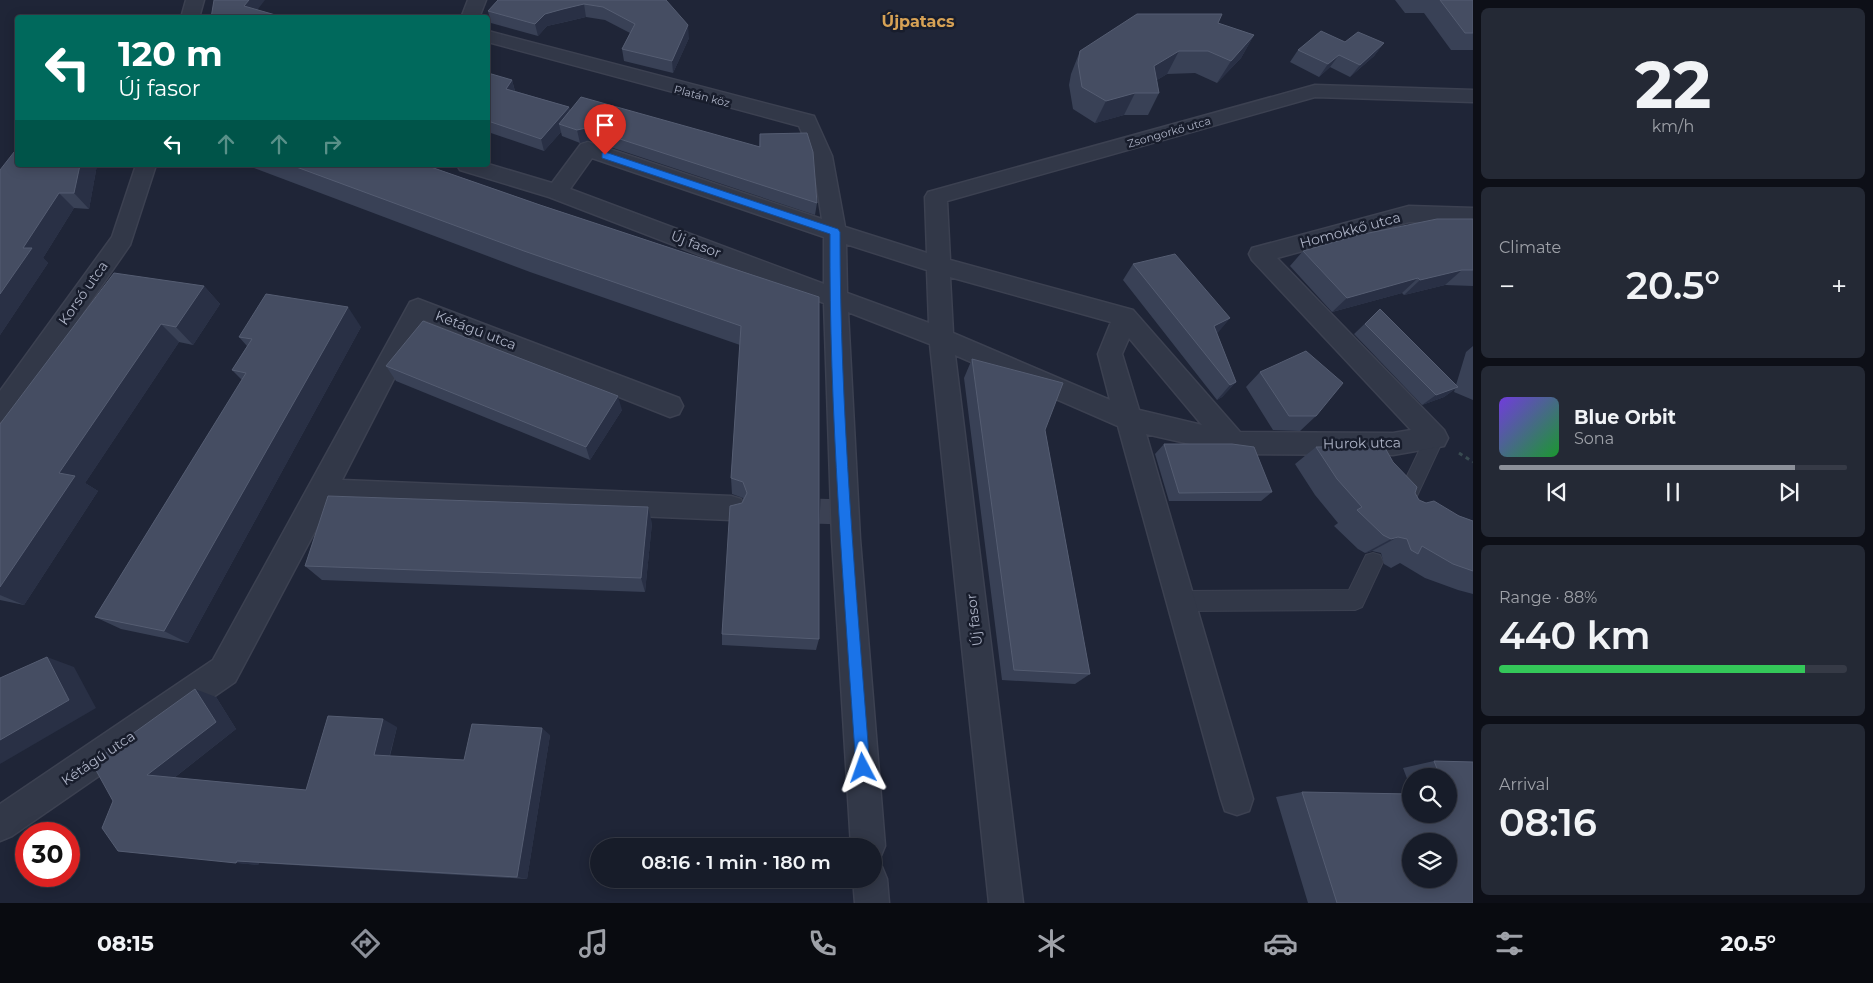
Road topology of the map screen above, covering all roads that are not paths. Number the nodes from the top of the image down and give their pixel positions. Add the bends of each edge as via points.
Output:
1 (195, 0) edge
2 (476, 0) edge
3 (191, 15) edge
4 (471, 15) edge
5 (490, 37) edge
6 (1473, 96) edge
7 (145, 167) edge
8 (474, 167) edge
9 (557, 192) junction
10 (1473, 216) edge
11 (835, 232) junction
12 (938, 265) junction
13 (835, 297) junction
14 (1125, 317) junction
15 (941, 338) junction
16 (670, 406) dead end
17 (0, 411) edge
18 (1128, 419) junction
19 (1435, 438) junction
20 (1234, 443) junction
21 (322, 491) junction
22 (731, 508) edge
23 (1401, 508) edge
24 (1374, 562) dead end
25 (1180, 601) junction
26 (1237, 799) dead end
27 (0, 824) edge
28 (867, 838) edge
29 (871, 888) edge
30 (872, 903) edge
31 (1006, 903) edge

1 - 3 street
2 - 4 street
5 - 11 street, Platán köz via 542,49 638,79 760,111 807,120 822,156
6 - 12 street, Zsongorkő utca via 1315,91 936,197
7 - 17 street, Korsó utca via 122,238
8 - 9 street, Új fasor
9 - 11 street via 588,150
9 - 13 street, Új fasor
10 - 19 street, Homokkő utca via 1409,214 1260,254
11 - 12 street
11 - 13 street
12 - 14 street
12 - 15 street, Új fasor
13 - 15 street, Új fasor
13 - 28 street via 845,512
14 - 18 street via 1110,354
14 - 20 street
15 - 18 street, Új fasor
15 - 31 street, Új fasor
16 - 21 street, Kétágú utca via 418,308
18 - 20 street, Új fasor
18 - 25 street
19 - 20 street, Hurok utca via 1393,444
19 - 23 street
21 - 22 street
21 - 27 street, Kétágú utca via 224,671
24 - 25 street via 1355,600
25 - 26 street
29 - 30 street

